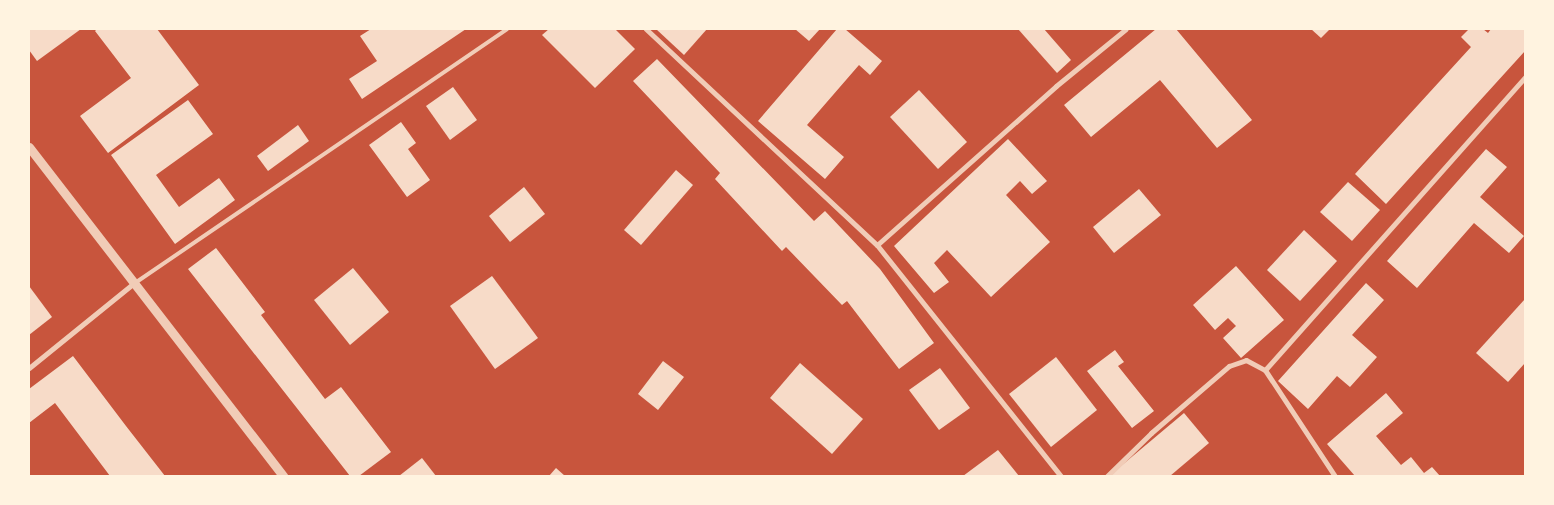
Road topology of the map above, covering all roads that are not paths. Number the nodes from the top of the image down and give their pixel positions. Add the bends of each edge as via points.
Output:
1 (507, 29) edge
2 (646, 29) edge
3 (1126, 29) edge
4 (1525, 77) edge
5 (29, 147) edge
6 (877, 245) junction
7 (135, 283) junction
8 (29, 368) edge
9 (1265, 370) junction
10 (283, 476) edge
11 (1061, 476) edge
12 (1107, 476) edge
13 (1335, 476) edge

1 - 7 lane
2 - 6 street
3 - 6 street via 1056,86
4 - 9 street
5 - 7 street
6 - 11 street
7 - 8 street
7 - 10 street
9 - 12 street via 1246,360 1229,366
9 - 13 street

